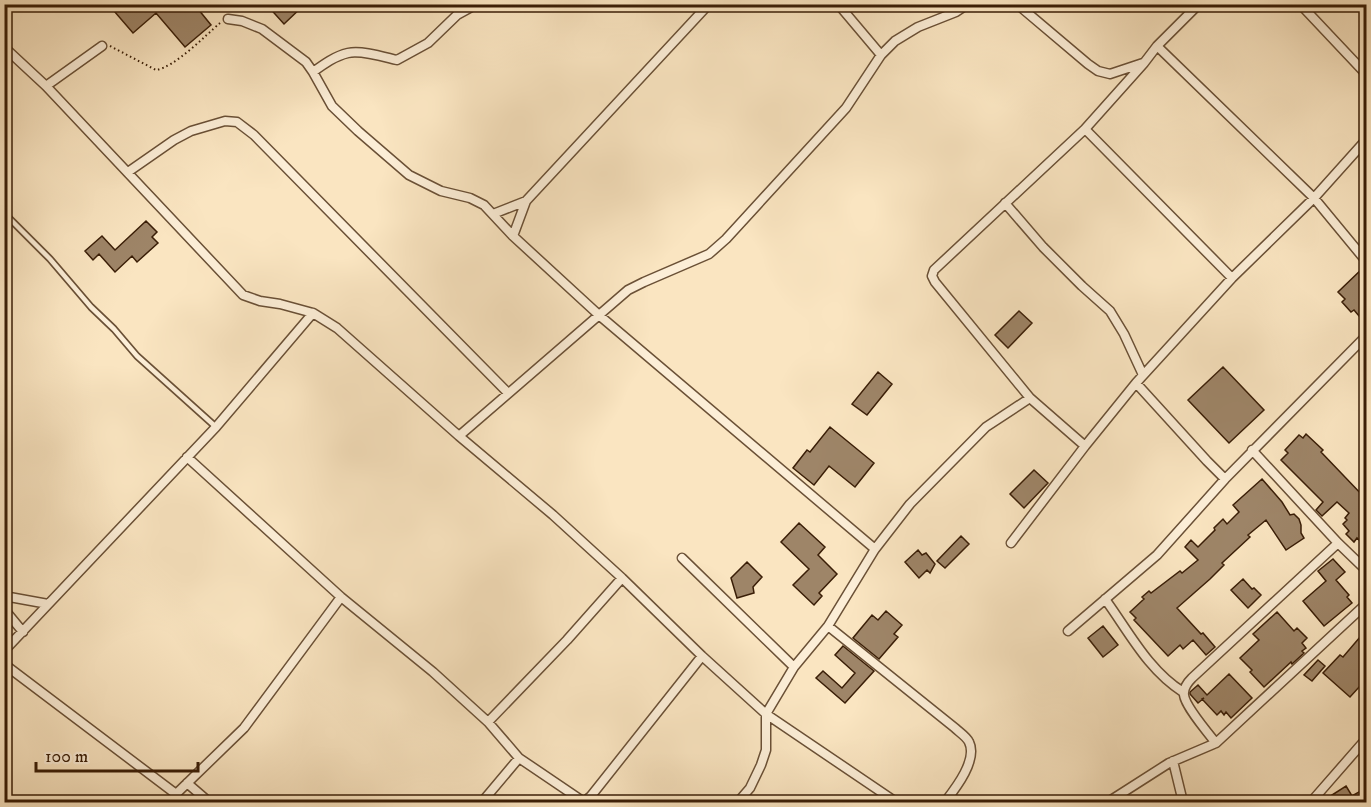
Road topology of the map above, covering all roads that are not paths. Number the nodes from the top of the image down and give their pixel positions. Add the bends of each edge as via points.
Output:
1 (477, 4) edge
2 (709, 4) edge
3 (838, 4) edge
4 (968, 4) edge
5 (1199, 4) edge
6 (1300, 4) edge
7 (1018, 5) edge
8 (228, 19) road end
9 (102, 46) road end
10 (1157, 46) junction
11 (4, 47) edge
12 (881, 55) junction
13 (1144, 63) junction
14 (313, 72) junction
15 (1366, 74) edge
16 (46, 86) junction
17 (1085, 129) junction
18 (1366, 140) edge
19 (128, 172) junction
20 (1314, 198) junction
21 (526, 201) junction
22 (1005, 203) junction
23 (4, 213) edge
24 (493, 214) junction
25 (513, 236) junction
26 (1366, 261) edge
27 (1232, 278) junction
28 (313, 313) junction
29 (600, 316) junction
30 (1366, 336) edge
31 (1143, 375) junction
32 (1136, 383) junction
33 (508, 393) junction
34 (1030, 398) junction
35 (216, 427) junction
36 (459, 436) junction
37 (1085, 446) junction
38 (1252, 450) junction
39 (188, 457) junction
40 (1225, 479) junction
41 (1011, 543) dead end
42 (1338, 543) junction
43 (875, 549) junction
44 (682, 558) dead end
45 (1366, 570) edge
46 (622, 578) junction
47 (4, 596) edge
48 (341, 597) junction
49 (1105, 599) junction
50 (48, 604) junction
51 (1366, 604) edge
52 (4, 609) edge
53 (828, 626) junction
54 (1068, 631) dead end
55 (23, 632) junction
56 (4, 651) edge
57 (702, 656) junction
58 (4, 663) edge
59 (794, 667) junction
60 (1183, 692) junction
61 (766, 714) junction
62 (488, 722) junction
63 (1366, 739) edge
64 (1216, 743) junction
65 (519, 758) junction
66 (1173, 761) junction
67 (187, 783) junction
68 (176, 794) junction
69 (169, 802) edge
70 (209, 802) edge
71 (482, 802) edge
72 (584, 802) edge
73 (738, 802) edge
74 (896, 802) edge
75 (945, 802) edge
76 (1108, 802) edge
77 (1183, 802) edge
78 (1311, 802) edge

1 - 14 street via 458,15 428,43 397,60 350,52
2 - 21 street
3 - 12 street
4 - 12 street via 918,27
5 - 10 street
6 - 15 street
7 - 13 street via 1098,71 1110,74
8 - 14 street via 262,29 306,62
9 - 16 street
10 - 13 street
10 - 20 street
11 - 16 street
12 - 29 street via 846,108 726,239 709,254 628,290
13 - 17 street
14 - 24 street via 332,106 409,175 441,191 470,198
16 - 19 street
17 - 22 street
17 - 27 street
18 - 20 street
19 - 28 street via 243,295
19 - 33 street via 191,131 231,120 242,125
20 - 26 street
20 - 27 street
21 - 24 street
21 - 25 street
22 - 31 street via 1043,247 1110,311
22 - 34 street via 932,276
23 - 35 lane via 137,356
24 - 25 street
25 - 29 street
27 - 31 street
28 - 35 street
28 - 36 street via 337,328
29 - 33 street
29 - 43 street
30 - 38 street
31 - 32 street
32 - 37 street
32 - 40 street
33 - 36 street
34 - 37 street
34 - 43 street via 986,427 910,504
35 - 39 street
36 - 46 street
37 - 41 street
38 - 40 street
38 - 42 street
39 - 48 street
39 - 50 street
40 - 49 street via 1157,555
42 - 45 street
42 - 60 street via 1192,678
43 - 53 street
44 - 59 street
46 - 57 street
46 - 62 street
47 - 50 street
48 - 62 street
48 - 67 street via 244,728
49 - 54 street
49 - 60 street via 1158,673
50 - 55 street
51 - 64 street
52 - 55 street
53 - 59 street
53 - 75 street via 969,742 971,756 962,779
55 - 56 street
57 - 61 street
57 - 72 street
58 - 68 street
59 - 61 street
60 - 64 street
61 - 73 street via 766,750 750,788
61 - 74 street
62 - 65 street
63 - 78 street
64 - 66 street
65 - 71 street
65 - 72 street
66 - 76 street
66 - 77 street
67 - 68 street
67 - 70 street
68 - 69 street

